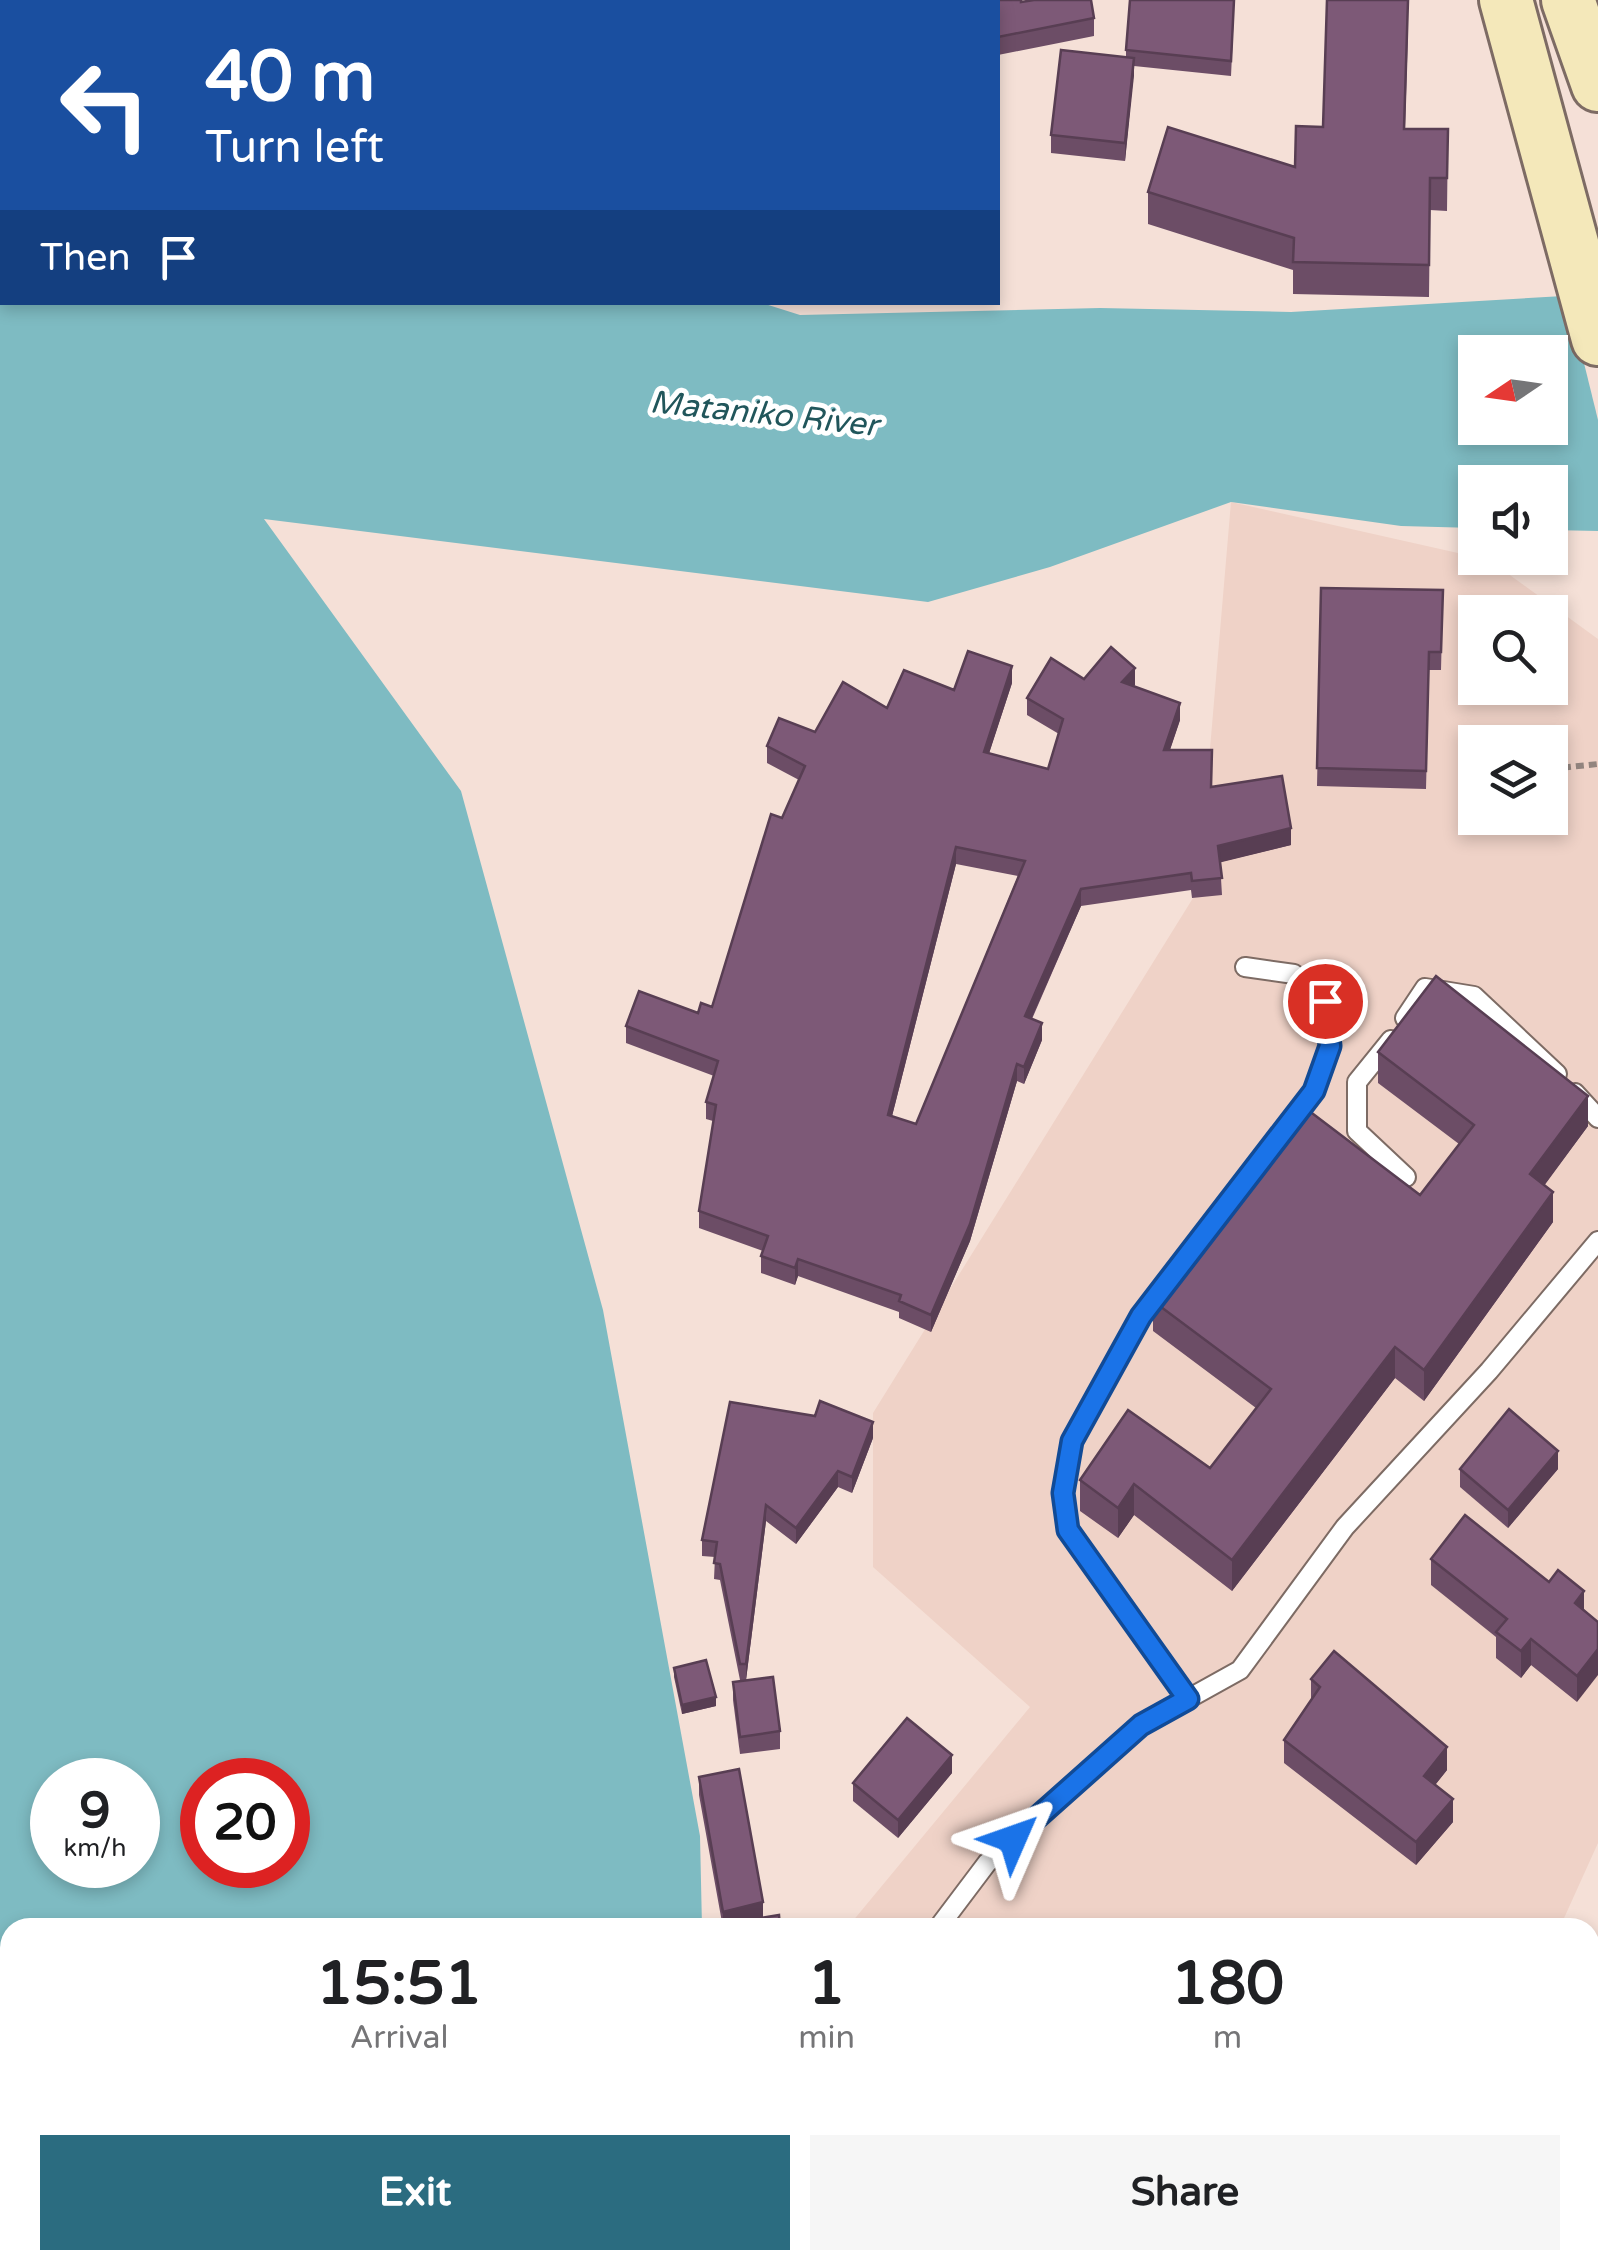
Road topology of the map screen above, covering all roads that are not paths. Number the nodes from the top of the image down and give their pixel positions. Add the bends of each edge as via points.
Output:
1 (1506, 0) edge
2 (1568, 0) edge
3 (1598, 85) edge
4 (1598, 339) edge
5 (1244, 967) dead end
6 (1598, 1118) edge
7 (1406, 1178) dead end
8 (1598, 1241) edge
9 (1188, 1699) junction
10 (946, 1918) edge

1 - 4 main road
2 - 3 main road
5 - 9 lane via 1294,974 1325,1001 1330,1046 1314,1091 1141,1316 1072,1441 1063,1493 1068,1530
6 - 7 lane via 1474,996 1425,988 1357,1082 1357,1131
8 - 9 lane via 1346,1527 1240,1670
9 - 10 lane via 1141,1725 1039,1814 987,1864

